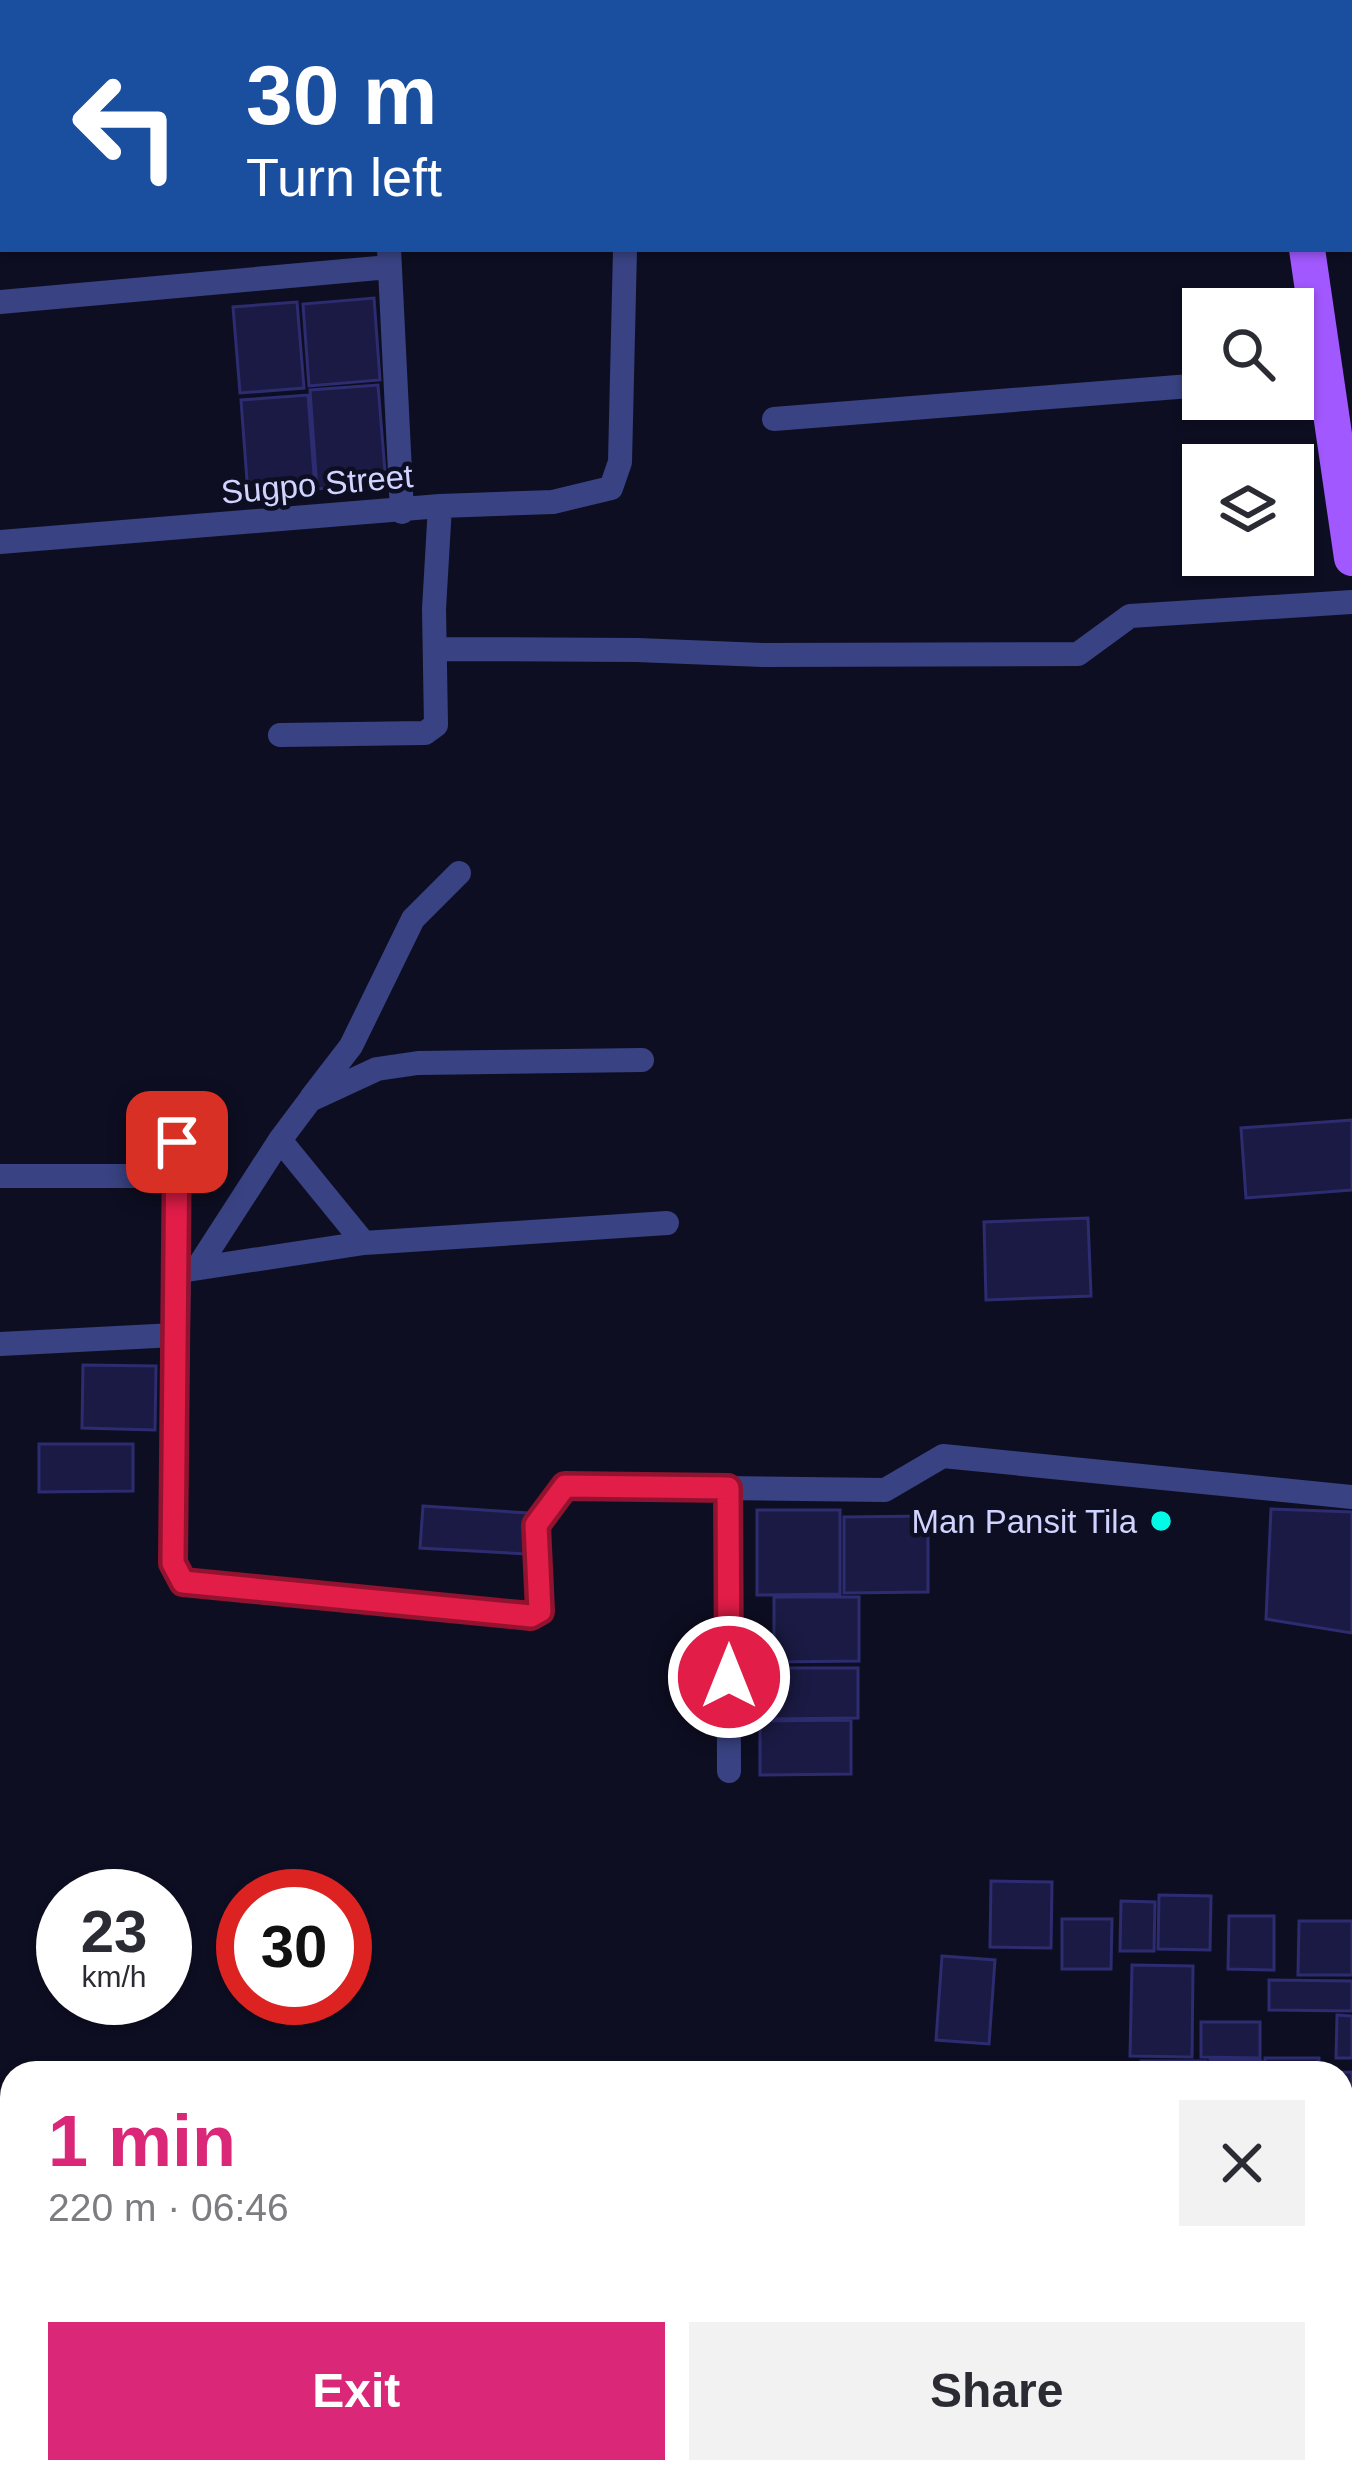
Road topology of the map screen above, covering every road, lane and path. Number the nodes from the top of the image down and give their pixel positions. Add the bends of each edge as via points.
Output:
1 (625, 252) edge
2 (1307, 252) edge
3 (388, 258) edge
4 (1308, 288) edge
5 (0, 302) edge
6 (1182, 387) edge
7 (1314, 398) edge
8 (774, 419) dead end
9 (440, 506) junction
10 (401, 512) junction
11 (0, 542) edge
12 (1352, 558) edge
13 (1352, 602) edge
14 (435, 649) junction
15 (280, 734) dead end
16 (459, 873) dead end
17 (642, 1060) dead end
18 (310, 1100) junction
19 (177, 1109) dead end
20 (280, 1140) junction
21 (0, 1176) edge
22 (178, 1176) junction
23 (667, 1223) dead end
24 (364, 1243) junction
25 (189, 1269) junction
26 (175, 1335) junction
27 (0, 1344) edge
28 (728, 1488) junction
29 (1352, 1497) edge
30 (729, 1772) dead end

1 - 9 street, Sugpo Street via 620,462 611,488 553,502
2 - 4 main road
3 - 5 street
3 - 10 street
6 - 8 street
7 - 12 main road
9 - 10 street, Sugpo Street
9 - 14 street
10 - 11 street, Sugpo Street
13 - 14 street via 1130,616 1078,654
14 - 15 street via 436,724 425,733
16 - 18 street via 413,919 351,1046
17 - 18 street via 418,1063 377,1070
18 - 20 street
19 - 22 street
20 - 24 street
20 - 25 street
21 - 22 street
22 - 25 street
23 - 24 street
24 - 25 street
25 - 26 street
26 - 27 street
26 - 28 street via 173,1563 183,1582 531,1616 540,1611 536,1525 565,1486
28 - 29 street via 885,1490 943,1456
28 - 30 street

